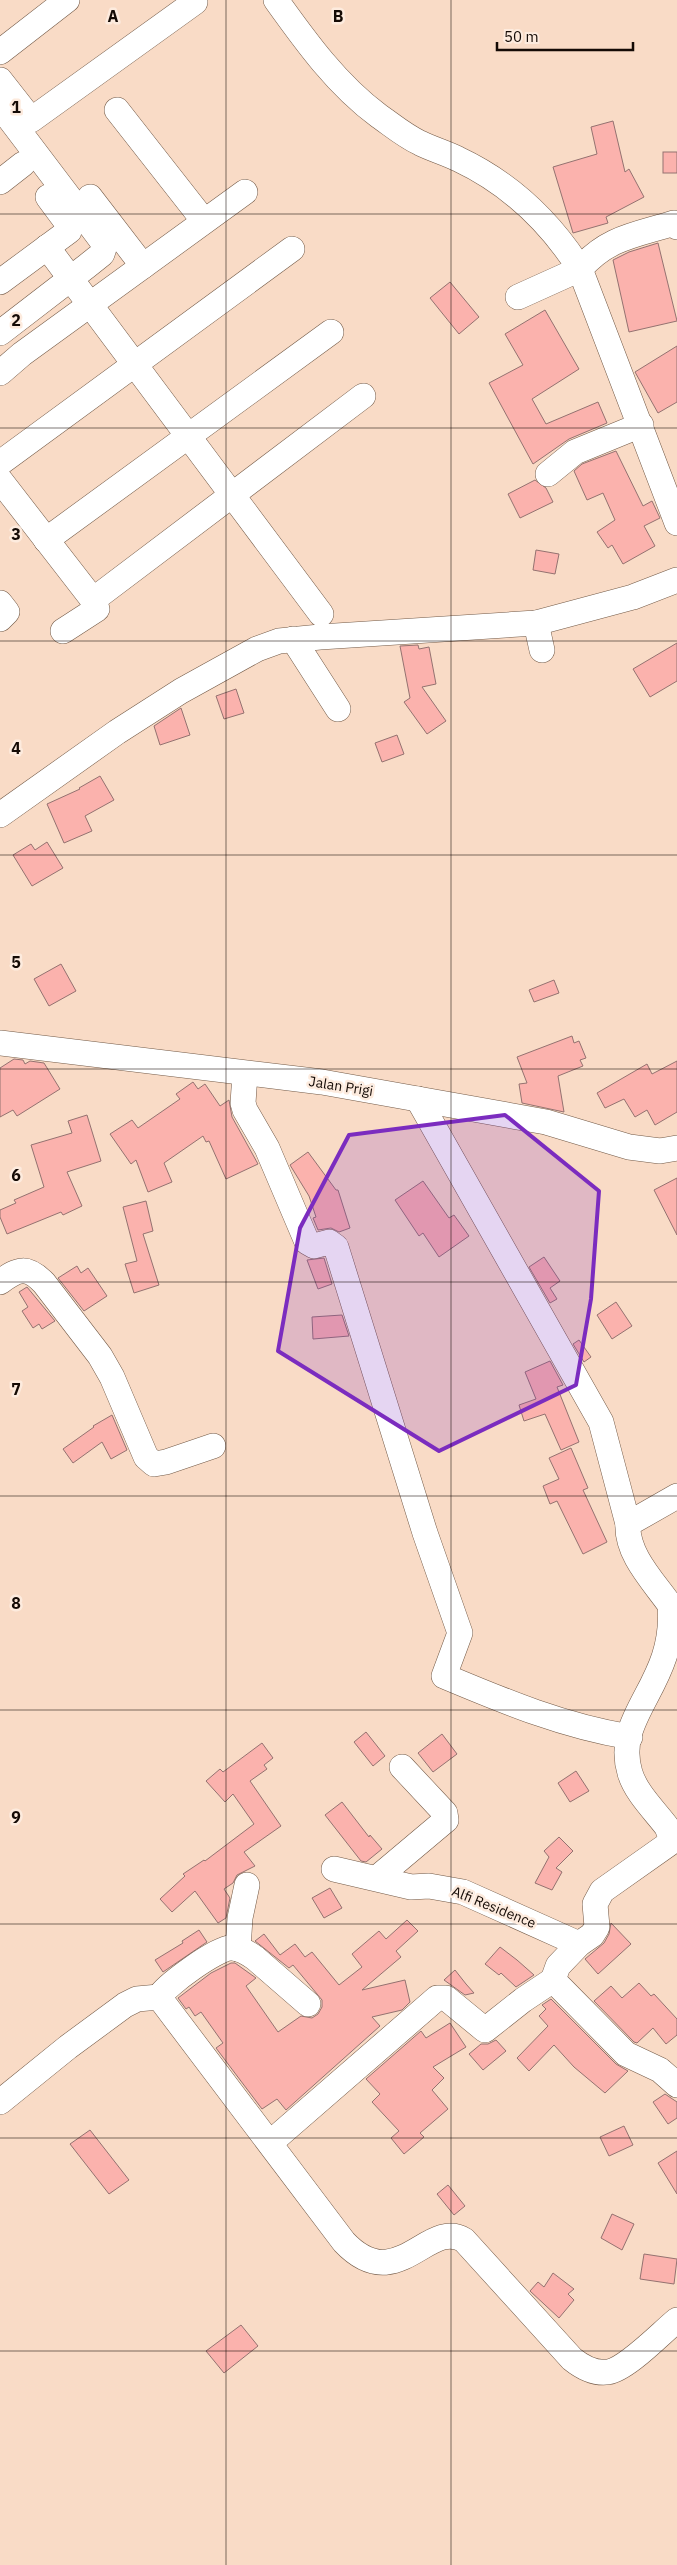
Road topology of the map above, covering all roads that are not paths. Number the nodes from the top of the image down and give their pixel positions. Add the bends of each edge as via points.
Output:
1 (67, 0) edge
2 (276, 0) edge
3 (195, 2) dead end
4 (0, 52) edge
5 (0, 80) edge
6 (0, 106) edge
7 (117, 110) dead end
8 (31, 120) junction
9 (0, 133) edge
10 (23, 164) junction
11 (0, 182) edge
12 (244, 192) dead end
13 (204, 222) junction
14 (676, 224) edge
15 (47, 247) junction
16 (292, 249) dead end
17 (143, 266) junction
18 (580, 269) junction
19 (71, 279) junction
20 (0, 282) edge
21 (518, 297) dead end
22 (90, 305) junction
23 (331, 332) dead end
24 (0, 333) edge
25 (134, 365) junction
26 (0, 373) edge
27 (363, 396) dead end
28 (641, 425) junction
29 (188, 436) junction
30 (0, 463) edge
31 (548, 474) dead end
32 (0, 480) edge
33 (232, 495) junction
34 (677, 523) edge
35 (46, 540) junction
36 (677, 580) edge
37 (93, 600) junction
38 (0, 603) edge
39 (321, 614) dead end
40 (0, 620) edge
41 (536, 623) junction
42 (63, 631) dead end
43 (293, 640) junction
44 (542, 650) dead end
45 (338, 709) dead end
46 (0, 815) edge
47 (0, 1043) edge
48 (245, 1074) junction
49 (418, 1099) junction
50 (677, 1148) edge
51 (0, 1282) edge
52 (213, 1446) dead end
53 (677, 1496) edge
54 (628, 1524) junction
55 (630, 1737) junction
56 (402, 1767) dead end
57 (334, 1869) dead end
58 (377, 1878) junction
59 (247, 1885) dead end
60 (579, 1944) junction
61 (238, 1949) junction
62 (552, 1980) junction
63 (159, 1997) junction
64 (308, 2004) dead end
65 (677, 2085) edge
66 (0, 2102) edge
67 (270, 2143) junction
68 (677, 2320) edge

1 - 4 street
2 - 18 street via 328,69 357,99 419,142 459,159 498,182 538,215
3 - 8 street
5 - 8 street
6 - 19 street via 102,240 102,254
7 - 13 street
8 - 17 street
9 - 10 street
10 - 11 street
10 - 15 street via 69,228
12 - 13 street
13 - 17 street
14 - 18 street via 609,243
15 - 19 street
15 - 20 street
16 - 25 street
17 - 22 street
18 - 21 street
18 - 28 street
19 - 22 street
19 - 24 street
22 - 25 street
22 - 26 street
23 - 29 street
25 - 29 street
25 - 30 street
27 - 33 street
28 - 31 street via 575,452
28 - 34 street
29 - 33 street
29 - 35 street
32 - 35 street
33 - 37 street
33 - 39 street
35 - 37 street
36 - 41 street via 633,597
37 - 42 street via 97,609
38 - 40 street via 7,612
41 - 43 street
41 - 44 street
43 - 45 street
43 - 46 street via 257,649 181,691
47 - 48 street, Jalan Prigi
48 - 49 street, Jalan Prigi via 322,1082
48 - 55 street via 245,1110 267,1148 307,1242 314,1246 329,1242 336,1247 425,1533 460,1633 444,1676 529,1712
49 - 50 street, Jalan Prigi via 546,1122 629,1147 660,1151
49 - 54 street via 601,1422
51 - 52 street via 24,1270 34,1273 44,1283 100,1356 146,1457 154,1464
53 - 54 street
54 - 55 street via 627,1537 633,1550 670,1606 674,1616 675,1640 668,1674
55 - 60 street via 627,1748 630,1775 667,1827 670,1842 602,1891 595,1904 597,1927
56 - 58 street via 445,1813 446,1820
57 - 58 street, Alfi Residence
58 - 60 street, Alfi Residence via 463,1892
59 - 61 street
60 - 62 street via 558,1966
61 - 63 street via 231,1947 215,1954 166,1988
61 - 64 street via 255,1958
62 - 65 street via 626,2054 660,2070
62 - 67 street via 485,2030 446,1998 437,1998
63 - 66 street via 136,1999 125,2005
63 - 67 street
67 - 68 street via 344,2242 362,2258 386,2262 398,2260 442,2236 456,2236 464,2240 581,2366 610,2372

